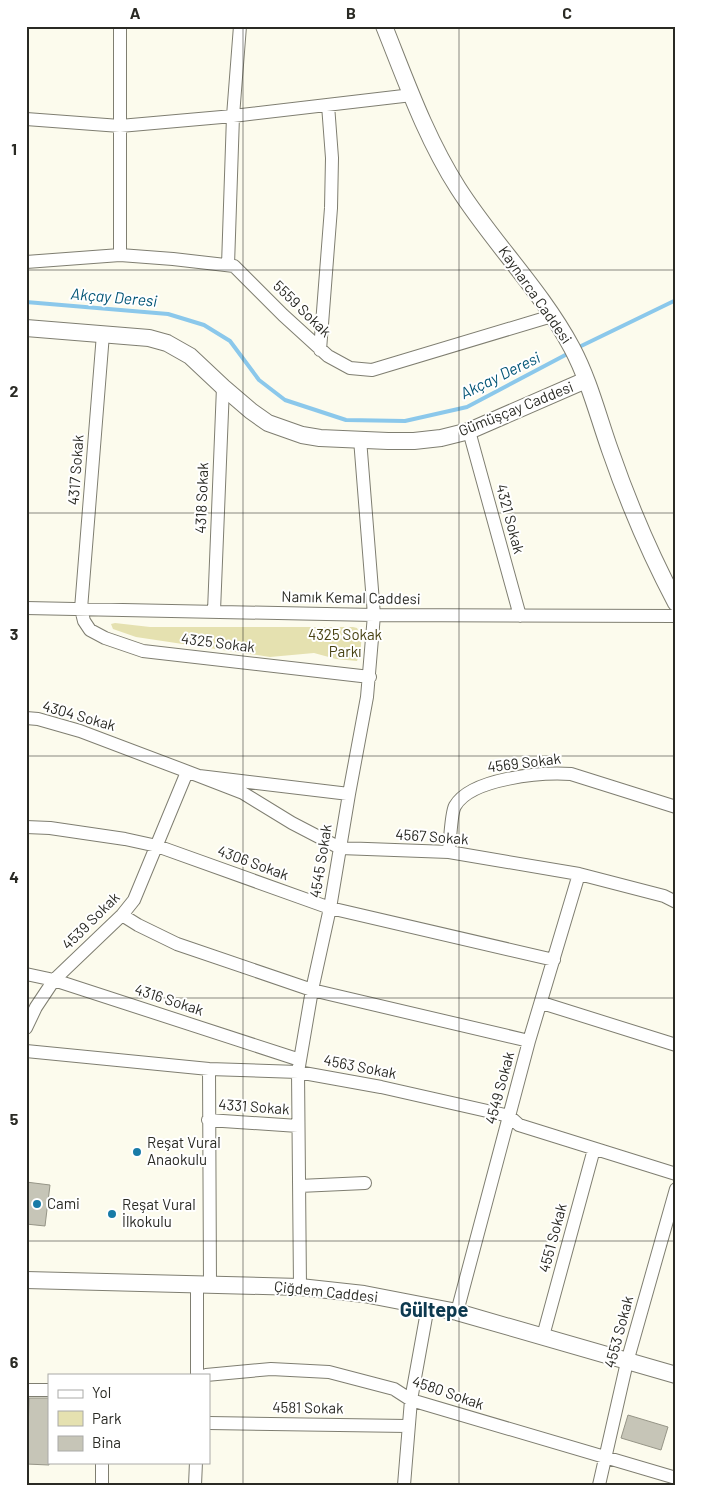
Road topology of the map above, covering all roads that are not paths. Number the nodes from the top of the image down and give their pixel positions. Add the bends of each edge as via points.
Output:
1 (120, 26) edge
2 (240, 26) edge
3 (384, 26) edge
4 (412, 95) junction
5 (328, 105) junction
6 (233, 116) junction
7 (26, 119) edge
8 (120, 126) junction
9 (120, 255) junction
10 (26, 262) edge
11 (228, 265) junction
12 (552, 316) junction
13 (26, 328) edge
14 (103, 334) junction
15 (320, 350) junction
16 (586, 380) junction
17 (222, 387) junction
18 (469, 431) junction
19 (360, 439) junction
20 (676, 603) edge
21 (26, 608) edge
22 (81, 609) junction
23 (214, 611) junction
24 (374, 615) junction
25 (520, 616) junction
26 (676, 616) edge
27 (370, 677) junction
28 (26, 718) edge
29 (193, 774) junction
30 (349, 794) junction
31 (676, 807) edge
32 (26, 827) edge
33 (157, 846) junction
34 (340, 848) junction
35 (449, 852) junction
36 (579, 874) junction
37 (676, 902) edge
38 (330, 908) junction
39 (122, 915) junction
40 (554, 960) junction
41 (26, 974) edge
42 (54, 980) junction
43 (312, 990) junction
44 (542, 1002) junction
45 (26, 1028) edge
46 (529, 1041) junction
47 (676, 1045) edge
48 (26, 1051) edge
49 (299, 1066) junction
50 (209, 1069) junction
51 (509, 1116) junction
52 (208, 1120) junction
53 (298, 1126) junction
54 (594, 1149) junction
55 (676, 1174) edge
56 (365, 1184) dead end
57 (298, 1186) junction
58 (676, 1189) edge
59 (26, 1280) edge
60 (203, 1284) junction
61 (300, 1287) junction
62 (428, 1306) junction
63 (457, 1312) junction
64 (543, 1336) junction
65 (627, 1362) junction
66 (196, 1374) edge
67 (210, 1375) edge
68 (676, 1375) edge
69 (26, 1390) edge
70 (48, 1390) edge
71 (410, 1400) junction
72 (210, 1423) edge
73 (407, 1426) junction
74 (605, 1458) junction
75 (102, 1464) edge
76 (196, 1464) edge
77 (676, 1478) edge
78 (102, 1485) edge
79 (195, 1485) edge
80 (404, 1485) edge
81 (599, 1485) edge

1 - 8 street
2 - 6 street
3 - 4 street, Kaynarca Caddesi
4 - 5 street
4 - 12 street, Kaynarca Caddesi via 458,189
5 - 6 street
5 - 15 street via 331,208
6 - 8 street
6 - 11 street
7 - 8 street
8 - 9 street
9 - 10 street
9 - 11 street
11 - 15 street, 5559 Sokak via 234,266
12 - 15 street, 5559 Sokak via 372,370 350,368
12 - 16 street, Kaynarca Caddesi via 576,355
13 - 14 street, Gümüşçay Caddesi
14 - 17 street, Gümüşçay Caddesi via 167,343 190,356
14 - 22 street, 4317 Sokak
16 - 18 street, Gümüşçay Caddesi
16 - 20 street, Kaynarca Caddesi via 645,539
17 - 19 street, Gümüşçay Caddesi via 251,412 286,430 320,438
17 - 23 street, 4318 Sokak
18 - 19 street, Gümüşçay Caddesi via 414,440
18 - 25 street, 4321 Sokak
19 - 24 street, 4545 Sokak
21 - 22 street, Namık Kemal Caddesi
22 - 23 street, Namık Kemal Caddesi
22 - 27 street, 4325 Sokak via 90,630 143,651
23 - 24 street, Namık Kemal Caddesi
24 - 25 street, Namık Kemal Caddesi
24 - 27 street, 4545 Sokak
25 - 26 street, Namık Kemal Caddesi
27 - 30 street, 4545 Sokak
28 - 29 street, 4304 Sokak via 80,731
29 - 30 street
29 - 33 street, 4539 Sokak
29 - 34 street, 4567 Sokak via 243,793
30 - 34 street, 4545 Sokak
31 - 35 street, 4569 Sokak via 572,774 512,778 482,784 464,795 454,807
32 - 33 street, 4306 Sokak
33 - 38 street, 4306 Sokak
33 - 39 street, 4539 Sokak via 134,900
34 - 35 street, 4567 Sokak
34 - 38 street, 4545 Sokak
35 - 36 street, 4567 Sokak
36 - 37 street, 4567 Sokak
36 - 40 street, 4549 Sokak
38 - 40 street, 4306 Sokak
38 - 43 street, 4545 Sokak
39 - 42 street, 4539 Sokak
39 - 43 street via 176,944
40 - 44 street, 4549 Sokak
41 - 42 street, 4316 Sokak
42 - 45 street, 4539 Sokak
42 - 49 street, 4316 Sokak
43 - 46 street
43 - 49 street, 4545 Sokak
44 - 46 street, 4549 Sokak
44 - 47 street
46 - 51 street, 4549 Sokak
48 - 50 street, 4563 Sokak
49 - 50 street, 4563 Sokak
49 - 51 street, 4563 Sokak
49 - 53 street, 4545 Sokak
50 - 52 street
51 - 54 street, 4563 Sokak via 519,1125
51 - 63 street, 4549 Sokak
52 - 53 street, 4331 Sokak
52 - 60 street
53 - 57 street, 4545 Sokak
54 - 55 street, 4563 Sokak
54 - 64 street, 4551 Sokak
56 - 57 street
57 - 61 street, 4545 Sokak
58 - 65 street, 4553 Sokak
59 - 60 street, Çiğdem Caddesi
60 - 61 street, Çiğdem Caddesi
60 - 66 street
61 - 62 street, Çiğdem Caddesi
62 - 63 street, Çiğdem Caddesi
62 - 71 street
63 - 64 street, Çiğdem Caddesi
64 - 65 street, Çiğdem Caddesi
65 - 68 street, Çiğdem Caddesi
65 - 74 street, 4553 Sokak
67 - 71 street, 4580 Sokak via 271,1369 329,1372 394,1389
69 - 70 street
71 - 73 street
71 - 74 street, 4580 Sokak
72 - 73 street, 4581 Sokak
73 - 80 street
74 - 77 street, 4580 Sokak
74 - 81 street, 4553 Sokak
75 - 78 street
76 - 79 street

